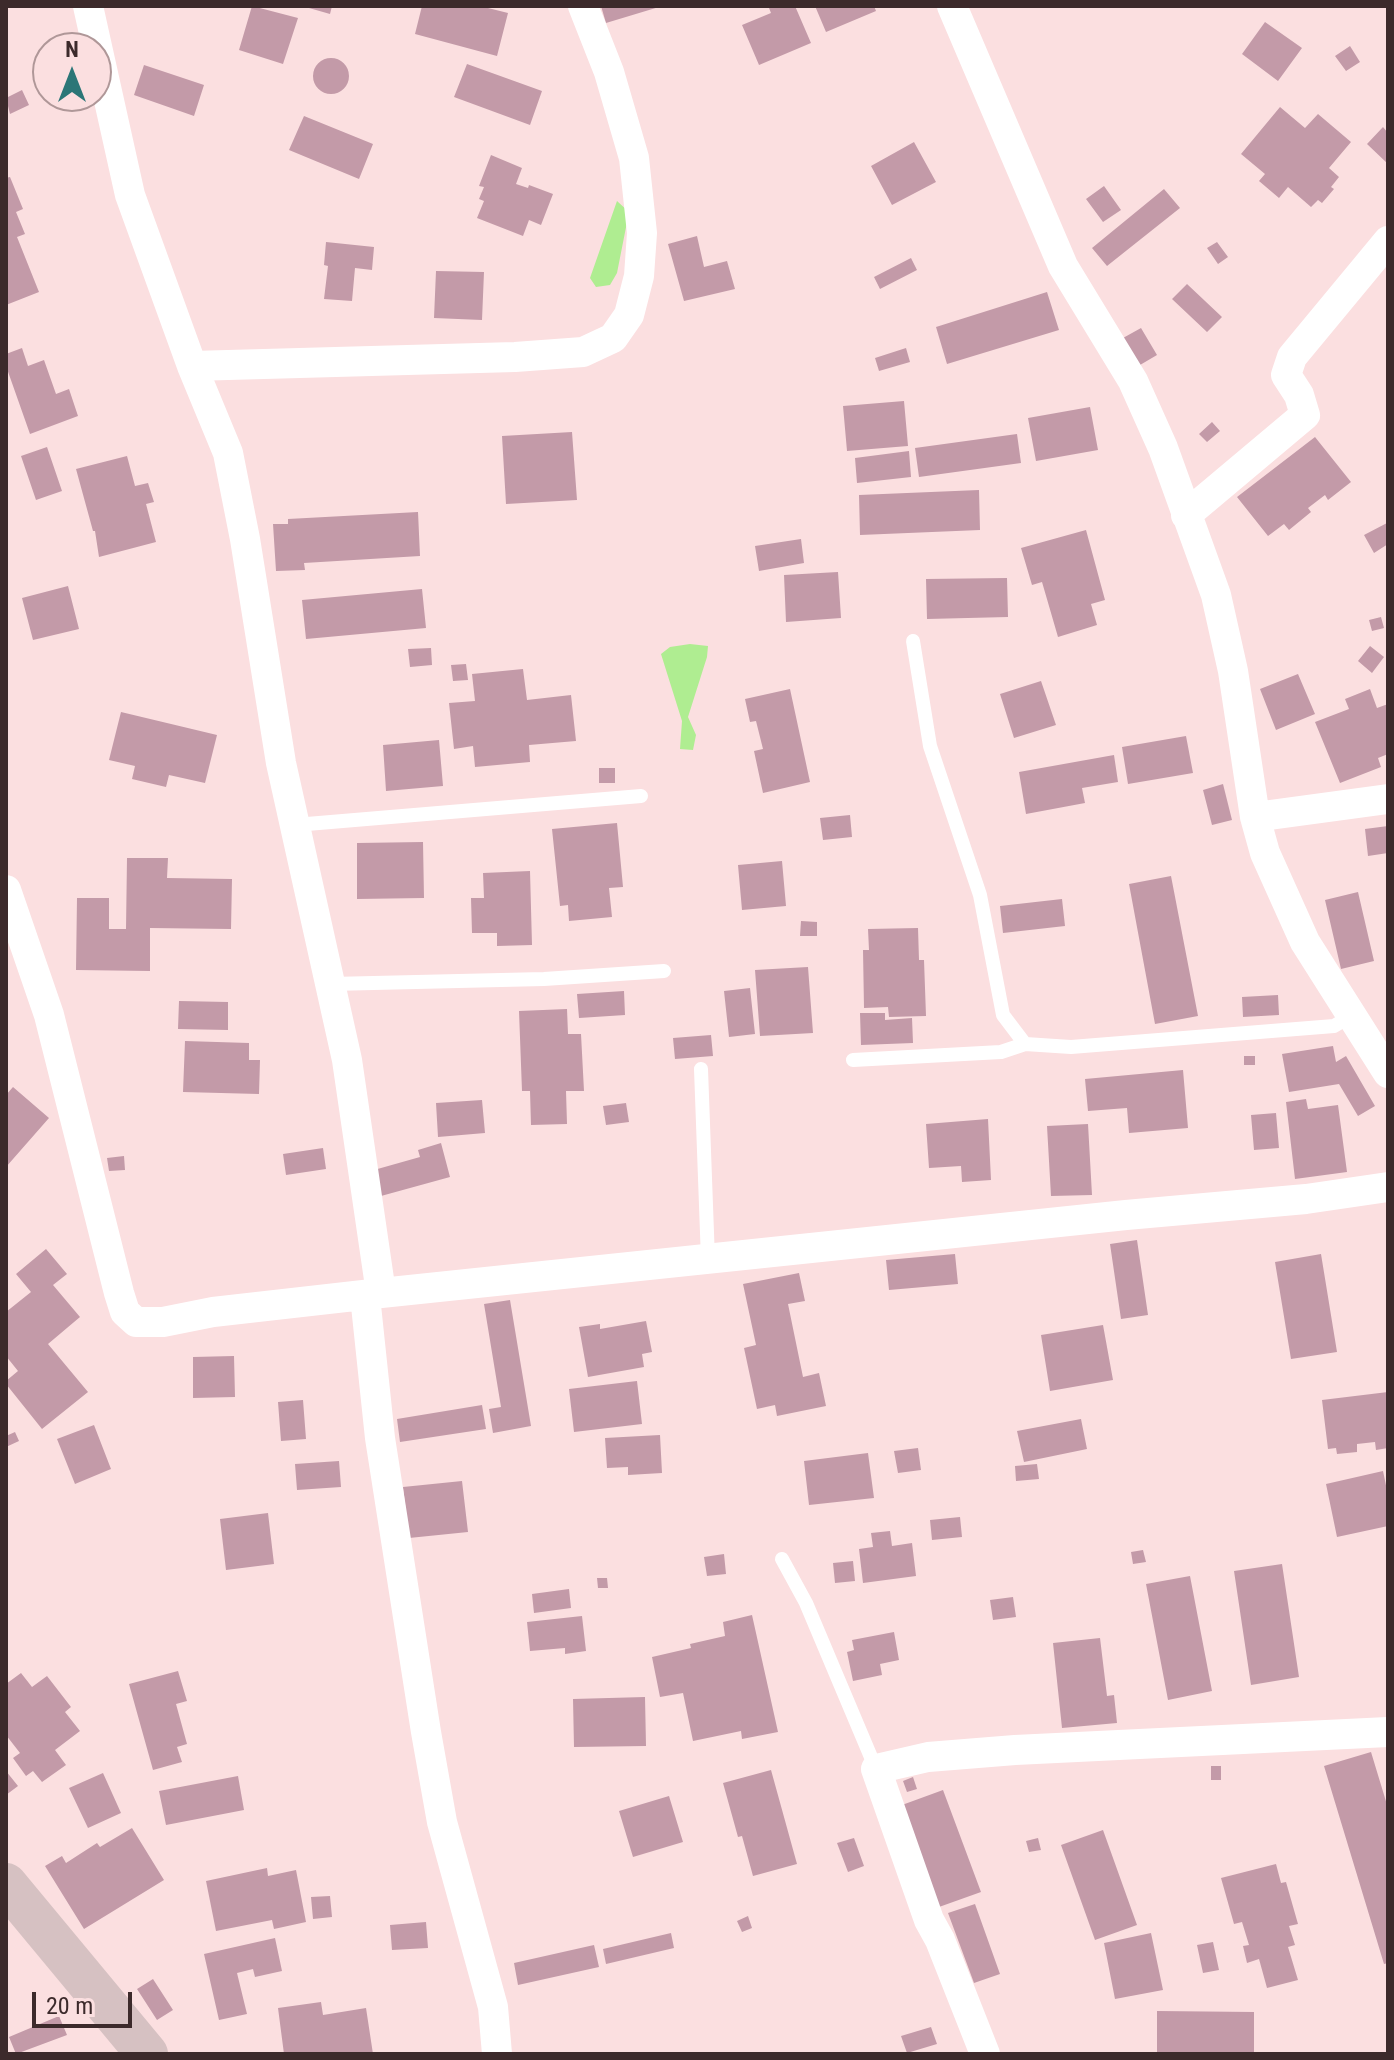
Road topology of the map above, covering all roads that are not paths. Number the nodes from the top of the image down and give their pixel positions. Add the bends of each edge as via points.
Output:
1 (88, 6) edge
2 (583, 6) edge
3 (952, 6) edge
4 (1388, 241) edge
5 (192, 366) junction
6 (1186, 515) junction
7 (913, 641) dead end
8 (641, 796) dead end
9 (1388, 799) edge
10 (1255, 817) junction
11 (295, 825) junction
12 (6, 890) edge
13 (664, 971) dead end
14 (331, 984) junction
15 (1351, 1016) junction
16 (1025, 1044) junction
17 (853, 1060) dead end
18 (701, 1069) dead end
19 (1388, 1073) edge
20 (1388, 1187) edge
21 (708, 1260) junction
22 (373, 1294) junction
23 (782, 1559) dead end
24 (1388, 1732) edge
25 (876, 1769) junction
26 (6, 1884) edge
27 (147, 2054) edge
28 (497, 2054) edge
29 (985, 2054) edge

1 - 5 street via 130,195
2 - 5 street via 634,158 642,233 629,315 613,338 583,352
3 - 6 street via 1063,266 1133,381
4 - 6 street via 1292,357 1286,375 1305,415
5 - 11 street via 228,453
6 - 10 street via 1216,595
7 - 16 lane via 930,746 980,895 1003,1015
8 - 11 lane
9 - 10 street
10 - 15 street via 1265,853 1305,942
11 - 14 street
12 - 22 street via 49,1015 125,1312 136,1322 163,1322
13 - 14 lane
14 - 22 street via 347,1060
15 - 16 lane via 1334,1026 1071,1047
15 - 19 street
16 - 17 lane via 1001,1052
18 - 21 lane
20 - 21 street
21 - 22 street
22 - 28 street via 380,1438 426,1732 442,1822 493,2007
23 - 25 lane
24 - 25 street via 1015,1750 928,1757
25 - 29 street via 929,1920
26 - 27 main road

